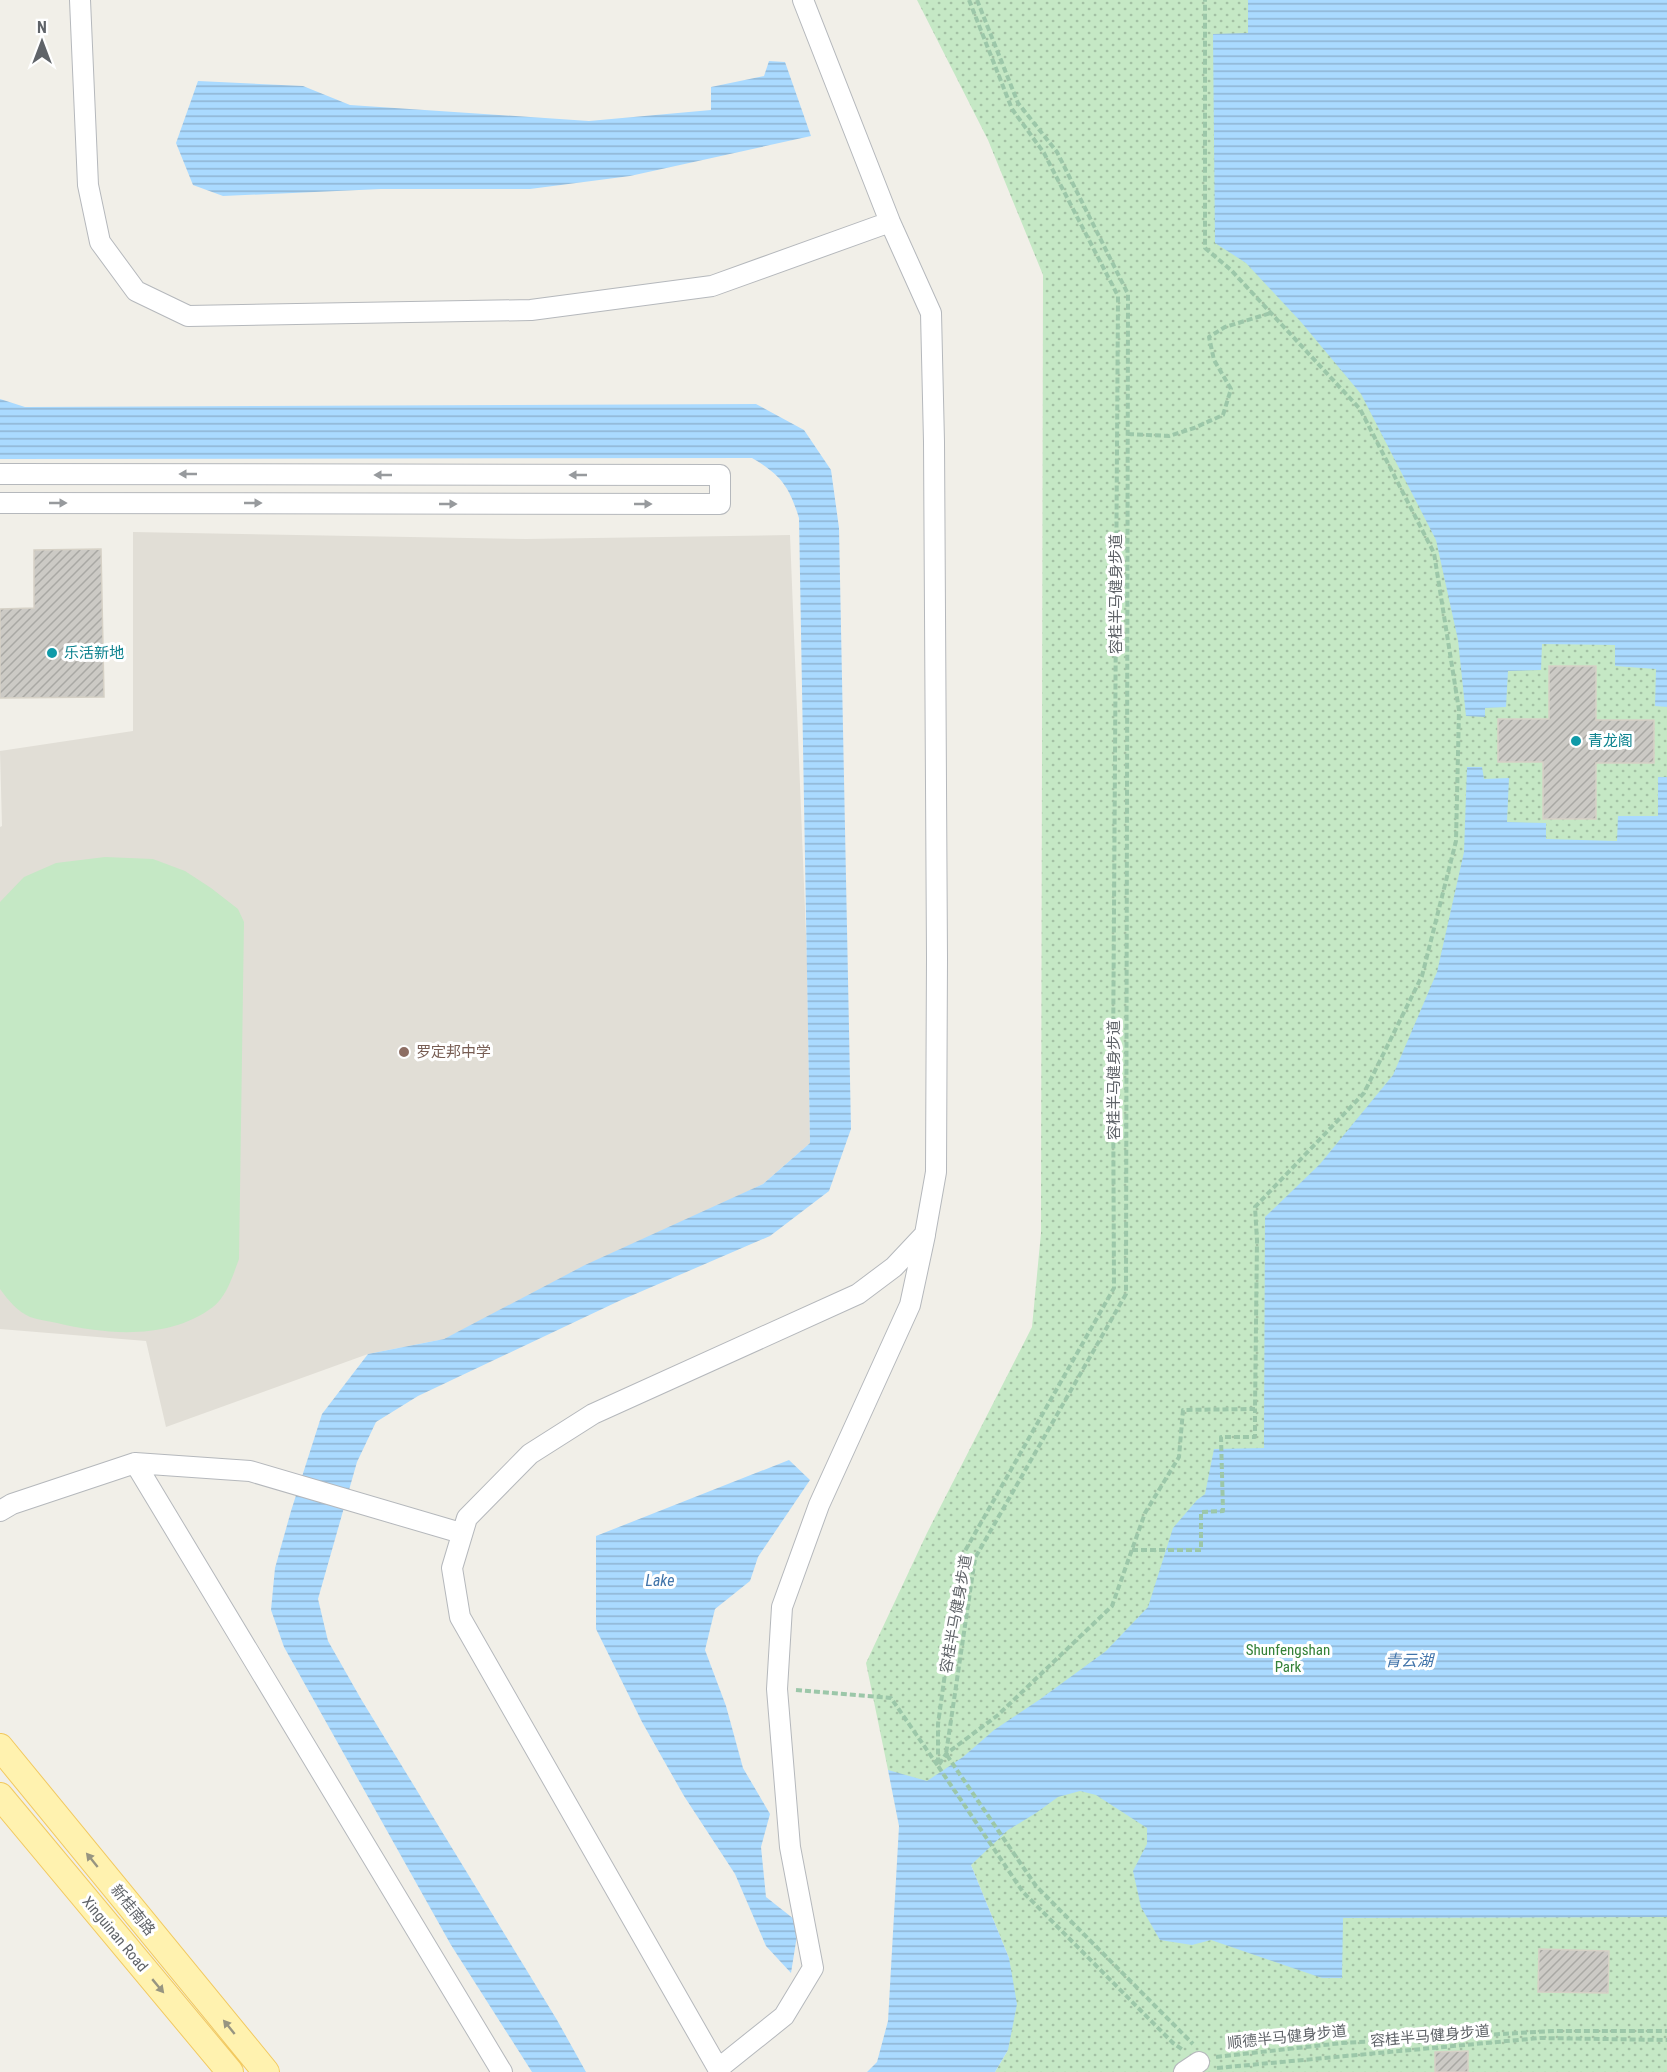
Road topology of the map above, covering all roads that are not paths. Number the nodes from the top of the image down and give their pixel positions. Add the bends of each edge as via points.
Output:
1 (80, 0) edge
2 (803, 0) edge
3 (890, 222) junction
4 (0, 474) edge
5 (0, 503) edge
6 (925, 1234) junction
7 (135, 1463) junction
8 (0, 1511) edge
9 (461, 1533) junction
10 (0, 1747) edge
11 (0, 1796) edge
12 (221, 2069) edge
13 (719, 2070) edge
14 (267, 2072) edge
15 (502, 2072) edge

1 - 3 street via 88,185 100,242 136,291 188,316 531,310 712,286
2 - 3 street
3 - 6 street via 931,313 936,1172
5 -> 4 street via 720,504 720,475
6 - 9 street via 894,1267 858,1294 593,1414 530,1454 467,1518
6 - 13 street via 910,1305 819,1505 782,1607 777,1689 790,1847 813,1968 784,2016
7 - 8 street
7 - 9 street via 250,1471
7 - 15 street
9 - 13 street via 452,1568 460,1617
14 -> 10 main road, 新桂南路
11 -> 12 main road, Xinguinan Road

